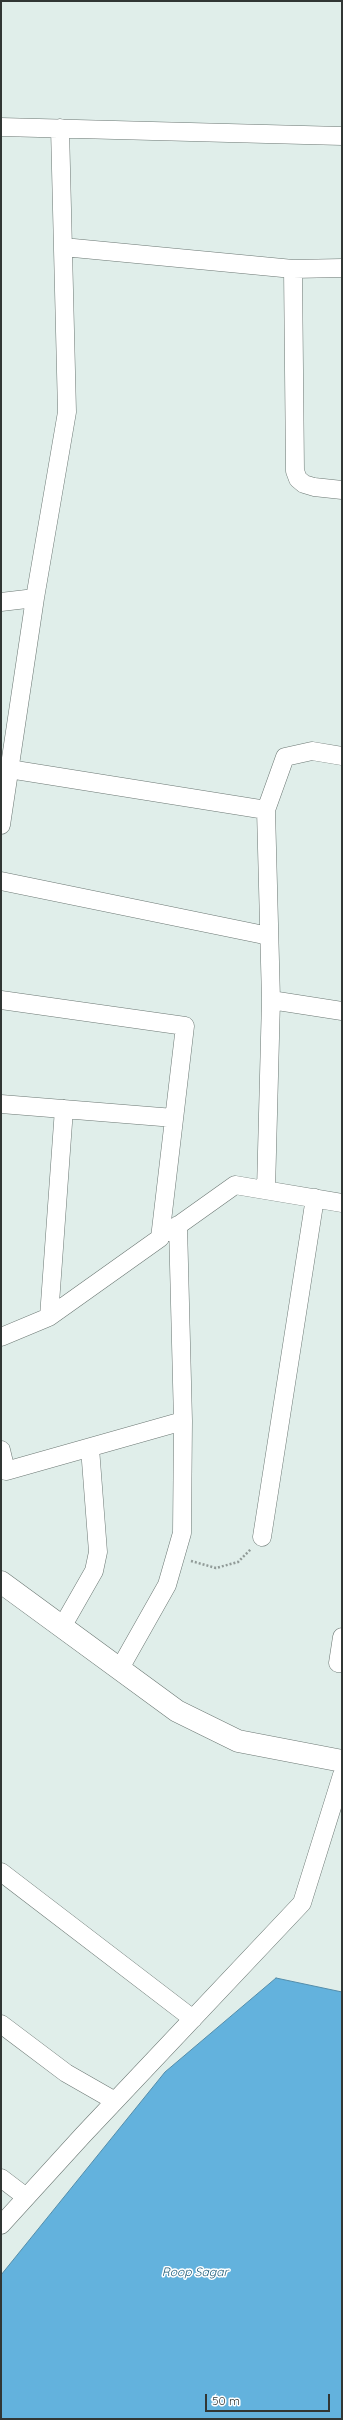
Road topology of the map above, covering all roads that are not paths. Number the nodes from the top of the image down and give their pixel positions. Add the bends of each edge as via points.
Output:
1 (1, 127) edge
2 (60, 128) junction
3 (342, 136) edge
4 (63, 247) junction
5 (342, 268) edge
6 (293, 269) junction
7 (342, 490) edge
8 (35, 598) junction
9 (1, 602) edge
10 (342, 756) edge
11 (9, 769) junction
12 (266, 810) junction
13 (1, 825) edge
14 (1, 881) edge
15 (269, 936) junction
16 (1, 1000) edge
17 (270, 1000) junction
18 (342, 1011) edge
19 (1, 1104) edge
20 (64, 1109) junction
21 (174, 1118) junction
22 (266, 1190) junction
23 (315, 1198) junction
24 (342, 1203) edge
25 (178, 1225) junction
26 (160, 1238) junction
27 (49, 1317) junction
28 (1, 1337) edge
29 (183, 1421) junction
30 (90, 1448) junction
31 (1, 1450) edge
32 (262, 1537) road end
33 (3, 1588) edge
34 (62, 1627) junction
35 (342, 1637) edge
36 (342, 1663) edge
37 (119, 1670) junction
38 (342, 1761) edge
39 (342, 1775) edge
40 (1, 1872) edge
41 (193, 2019) junction
42 (1, 2024) edge
43 (115, 2101) junction
44 (1, 2178) edge
45 (26, 2197) junction
46 (1, 2225) edge

1 - 2 street
2 - 3 street
2 - 4 street
4 - 6 street
4 - 8 street via 67,412
5 - 6 street
6 - 7 street via 295,471 298,479 304,484
8 - 9 street
8 - 11 street
10 - 12 street via 312,751 285,757
11 - 12 street
11 - 13 street
12 - 15 street
14 - 15 street
15 - 17 street
16 - 21 street via 185,1026
17 - 18 street
17 - 22 street
19 - 20 street
20 - 21 street
20 - 27 street
21 - 26 street
22 - 23 street
22 - 25 street via 235,1185
23 - 24 street
23 - 32 street
25 - 26 street
25 - 29 street
26 - 27 street
27 - 28 street
29 - 30 street
29 - 37 street via 182,1533 167,1586
30 - 31 street via 6,1471
30 - 34 street via 98,1552 94,1571
33 - 34 street
34 - 37 street
35 - 36 street via 338,1663
37 - 38 street via 177,1711 238,1741
39 - 41 street via 302,1903
40 - 41 street
41 - 43 street
42 - 43 street via 66,2073
43 - 45 street
44 - 45 street
45 - 46 street

